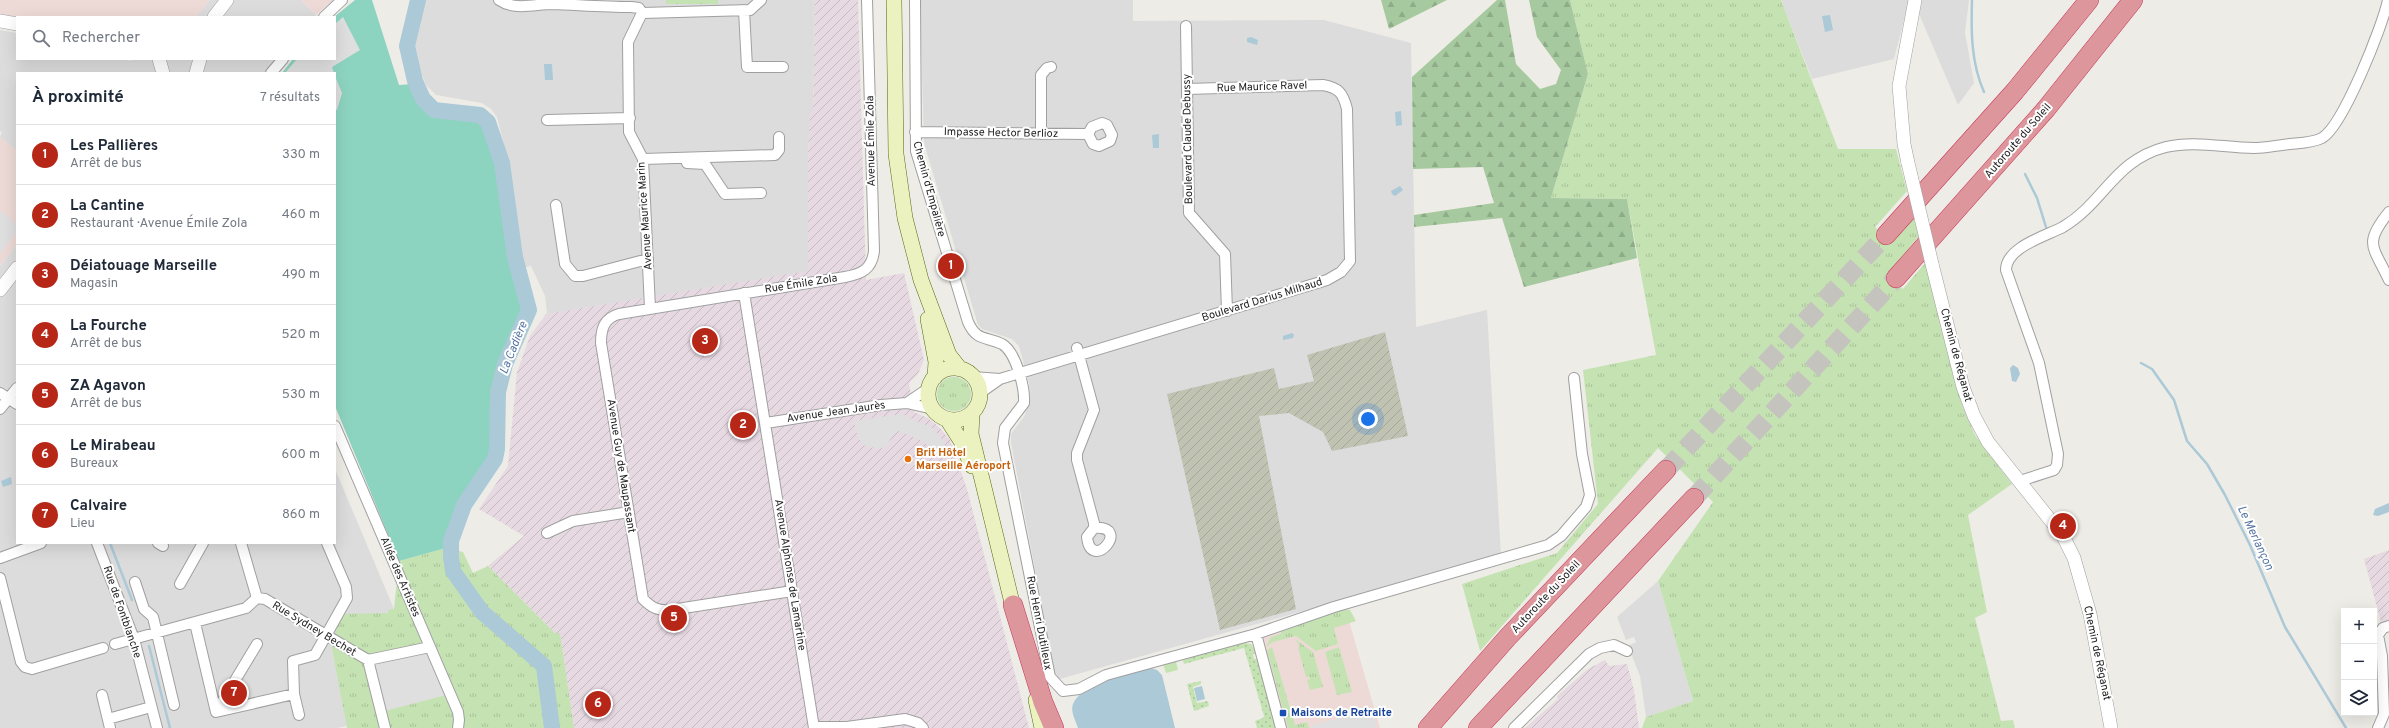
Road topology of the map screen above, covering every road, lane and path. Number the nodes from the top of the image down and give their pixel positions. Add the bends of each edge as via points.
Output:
1 (227, 0) edge
2 (342, 0) edge
3 (499, 0) edge
4 (761, 0) edge
5 (867, 0) edge
6 (894, 0) edge
7 (915, 0) edge
8 (1916, 0) edge
9 (2089, 0) edge
10 (2134, 0) edge
11 (2388, 0) edge
12 (744, 10) junction
13 (642, 13) junction
14 (215, 16) edge
15 (325, 16) edge
16 (0, 21) edge
17 (16, 24) edge
18 (1186, 26) dead end
19 (158, 60) edge
20 (200, 60) edge
21 (282, 60) edge
22 (783, 67) dead end
23 (1051, 68) dead end
24 (163, 72) edge
25 (196, 72) edge
26 (272, 72) edge
27 (1336, 88) joint
28 (1187, 89) junction
29 (630, 118) junction
30 (547, 120) dead end
31 (914, 132) junction
32 (1041, 134) junction
33 (1088, 134) dead end
34 (779, 137) dead end
35 (643, 162) junction
36 (761, 193) dead end
37 (556, 205) dead end
38 (2389, 212) edge
39 (1886, 235) tunnel mouth
40 (648, 259) junction
41 (16, 269) edge
42 (858, 275) joint
43 (1896, 278) tunnel mouth
44 (921, 280) junction
45 (2389, 280) edge
46 (0, 290) edge
47 (744, 293) junction
48 (650, 308) junction
49 (1227, 311) junction
50 (1078, 352) junction
51 (960, 369) junction
52 (1019, 373) junction
53 (973, 377) junction
54 (1574, 378) dead end
55 (1000, 380) junction
56 (932, 382) junction
57 (16, 389) edge
58 (980, 393) junction
59 (4, 397) edge
60 (16, 403) edge
61 (906, 403) junction
62 (0, 408) edge
63 (932, 409) junction
64 (972, 413) junction
65 (947, 420) junction
66 (766, 423) junction
67 (336, 428) edge
68 (1666, 470) tunnel mouth
69 (2020, 481) junction
70 (1694, 498) tunnel mouth
71 (629, 512) junction
72 (989, 514) junction
73 (1094, 528) dead end
74 (547, 533) dead end
75 (38, 544) edge
76 (97, 544) edge
77 (202, 544) edge
78 (241, 544) edge
79 (327, 544) edge
80 (0, 558) edge
81 (0, 578) edge
82 (136, 582) dead end
83 (180, 584) dead end
84 (792, 591) junction
85 (257, 598) junction
86 (1013, 605) joint
87 (5, 616) edge
88 (195, 623) junction
89 (2389, 626) edge
90 (157, 633) junction
91 (1256, 634) junction
92 (327, 635) junction
93 (1507, 638) junction
94 (134, 639) junction
95 (114, 644) dead end
96 (257, 644) dead end
97 (430, 647) junction
98 (103, 648) dead end
99 (1627, 652) dead end
100 (368, 660) junction
101 (294, 694) junction
102 (102, 695) dead end
103 (174, 704) dead end
104 (152, 707) junction
105 (216, 712) junction
106 (300, 714) dead end
107 (109, 723) edge
108 (1045, 727) edge
109 (157, 728) edge
110 (385, 728) edge
111 (458, 728) edge
112 (814, 728) edge
113 (923, 728) edge
114 (1282, 728) edge
115 (1417, 728) edge
116 (1428, 728) edge
117 (1478, 728) edge
118 (1514, 728) edge
119 (2111, 728) edge
120 (2378, 728) edge

1 - 14 street
2 - 15 street
3 - 13 street via 521,7 551,4 631,7 639,8
4 - 12 street via 750,10
5 - 42 street, Avenue Émile Zola via 874,251 871,263
6 - 44 main road via 896,154 910,243
7 - 31 street, Chemin d'Empalière
8 - 69 street, Chemin de Réganat, bridge via 1898,86 1908,163 1963,387 1988,442
9 - 39 highway via 2015,91
10 - 43 highway, Autoroute du Soleil via 2046,109
11 - 69 street via 2360,74 2338,118 2323,137 2311,142 2254,148 2187,144 2167,147 2148,154 2120,171 2080,214 2011,255 2006,262 2006,270 2039,363 2058,454 2054,470
12 - 13 street
12 - 22 street via 747,67
13 - 29 street, Avenue Maurice Marin via 628,42
16 - 17 street
18 - 28 street, Boulevard Claude Debussy
19 - 24 street
20 - 25 street
21 - 26 street
23 - 32 street via 1047,68 1041,76
27 - 28 street, Rue Maurice Ravel via 1323,85
27 - 49 street, Boulevard Darius Milhaud via 1344,96 1347,109 1350,261 1341,272 1327,280
28 - 49 street, Boulevard Claude Debussy via 1189,213 1225,254
29 - 30 street
29 - 35 street, Avenue Maurice Marin via 629,132
31 - 32 street, Impasse Hector Berlioz
31 - 52 street, Chemin d'Empalière via 916,151 968,322 976,335 1006,348
32 - 33 street, Impasse Hector Berlioz
34 - 35 street via 780,150 775,155
35 - 36 street via 705,164 725,194
35 - 40 street, Avenue Maurice Marin
37 - 40 street via 566,264 575,276
38 - 45 street via 2376,228 2372,238
40 - 48 street, Avenue Maurice Marin
41 - 46 street
42 - 47 street, Rue Émile Zola
44 - 51 main road via 949,355
44 - 56 main road via 936,362
47 - 48 street, Avenue Guy de Maupassant
47 - 66 street
48 - 71 street, Avenue Guy de Maupassant via 611,316 601,333
49 - 50 street, Boulevard Darius Milhaud
50 - 52 street, Boulevard Darius Milhaud
50 - 73 street via 1094,410 1079,447 1077,460
51 - 53 main road
51 - 56 main road via 946,369
52 - 55 street, Boulevard Darius Milhaud
52 - 91 street, Rue Henri Dutilleux via 1024,403 1005,428 1003,442 1050,677 1054,684 1063,691 1072,691 1106,675
53 - 55 street, Boulevard Darius Milhaud
53 - 58 main road
54 - 91 street, Rue Henri Dutilleux via 1582,454 1590,496 1586,507 1561,536 1542,548 1334,607
55 - 58 street, Boulevard Darius Milhaud
56 - 61 street, Avenue Jean Jaurès
56 - 63 main road via 929,401
57 - 59 street
58 - 64 main road
59 - 60 street
59 - 62 street
61 - 63 street, Avenue Jean Jaurès
61 - 66 street, Avenue Jean Jaurès
63 - 65 main road
64 - 65 main road via 956,420
64 - 72 main road via 971,434
65 - 72 main road via 966,453
66 - 84 street, Avenue Alphonse de Lamartine
67 - 97 street, Allée des Artistes
68 - 93 highway, Autoroute du Soleil
69 - 119 street, Chemin de Réganat via 2063,536 2074,558 2090,614
70 - 117 highway
71 - 74 street via 573,521
71 - 84 street, Avenue Guy de Maupassant via 643,599 650,607 660,611 671,610
72 - 86 main road
75 - 80 street
76 - 94 street, Rue de Fontblanche
77 - 83 street
78 - 85 street
79 - 92 street via 346,587 347,598
81 - 87 street
82 - 90 street via 144,609 153,618
84 - 112 street, Avenue Alphonse de Lamartine
85 - 88 street via 246,608
85 - 92 street, Rue Sydney Bechet via 265,599
86 - 108 highway via 1043,702
87 - 98 street via 21,662 32,669
88 - 90 street
88 - 105 street
89 - 120 street via 2383,628 2378,635 2382,656 2384,714
90 - 94 street
90 - 103 street
91 - 114 street
92 - 100 street, Rue Sydney Bechet
92 - 101 street via 315,655 293,661
93 - 115 highway
93 - 116 highway, Autoroute du Soleil
94 - 95 street
94 - 104 street, Rue de Fontblanche
96 - 105 street
97 - 100 street, Rue Sydney Bechet
97 - 111 street, Allée des Artistes via 458,712
99 - 118 street via 1614,645 1594,650
100 - 110 street
101 - 105 street
101 - 106 street
102 - 107 street
104 - 107 street
104 - 109 street, Rue de Fontblanche
112 - 113 street, Avenue Alphonse de Lamartine via 847,727 905,719 918,723

